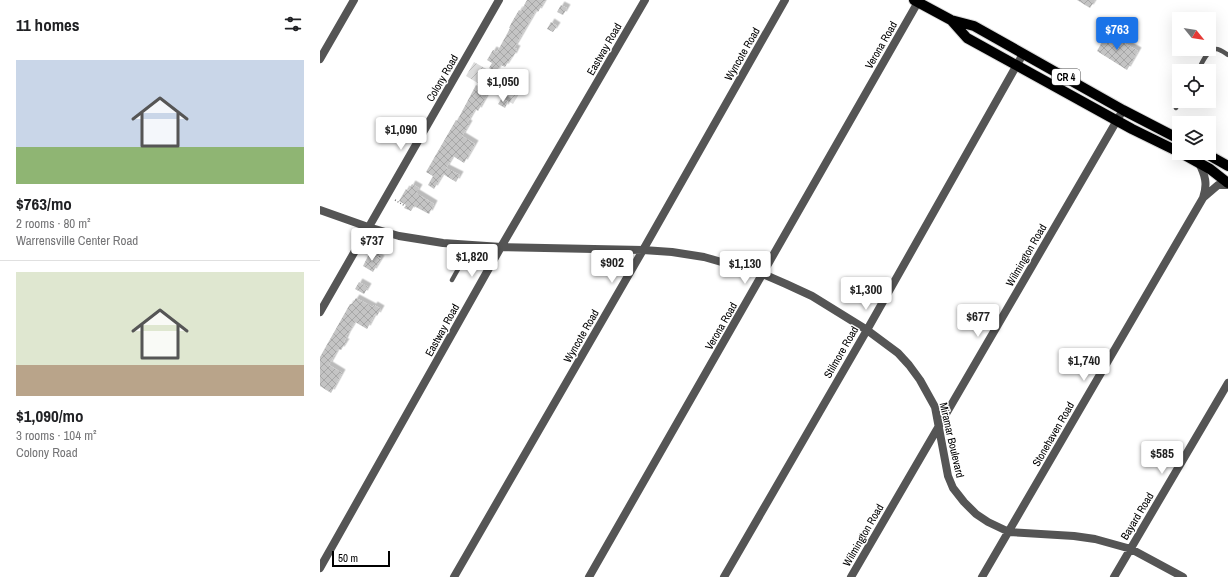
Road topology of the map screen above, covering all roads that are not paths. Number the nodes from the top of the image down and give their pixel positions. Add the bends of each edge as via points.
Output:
1 (354, 0) edge
2 (499, 0) edge
3 (645, 0) edge
4 (785, 0) edge
5 (916, 1) edge
6 (947, 19) junction
7 (1023, 54) junction
8 (1228, 55) edge
9 (320, 60) edge
10 (1202, 64) edge
11 (1017, 65) junction
12 (1123, 110) junction
13 (1116, 121) junction
14 (1172, 135) edge
15 (1172, 149) edge
16 (1216, 159) edge
17 (1193, 160) edge
18 (1199, 163) junction
19 (1228, 166) edge
20 (1228, 184) edge
21 (1203, 198) junction
22 (320, 210) edge
23 (368, 228) junction
24 (471, 246) junction
25 (501, 247) junction
26 (644, 250) junction
27 (763, 274) junction
28 (452, 280) dead end
29 (320, 312) edge
30 (867, 330) junction
31 (1228, 383) edge
32 (939, 425) junction
33 (1009, 532) junction
34 (1131, 548) junction
35 (320, 568) edge
36 (454, 577) edge
37 (589, 577) edge
38 (724, 577) edge
39 (851, 577) edge
40 (982, 577) edge
41 (1114, 577) edge
42 (1182, 577) edge

1 - 9 street
2 - 23 street, Colony Road
3 - 25 street, Eastway Road
4 - 26 street, Wyncote Road
5 - 6 main road, CR 4
5 - 27 street, Verona Road
6 - 7 main road, CR 4 via 974,26
6 - 11 main road, CR 4 via 967,38
7 - 11 street, Stilmore Road
7 - 12 main road, CR 4
8 - 10 lane via 1216,49 1212,50
11 - 13 main road, CR 4
11 - 30 street, Stilmore Road
12 - 13 street, Wilmington Road
12 - 14 main road, CR 4
13 - 15 main road, CR 4
13 - 32 street, Wilmington Road
16 - 19 main road
17 - 18 main road, CR 4
18 - 20 main road, CR 4
18 - 21 street, Stonehaven Road via 1206,179
20 - 21 street, Stonehaven Road via 1218,185
21 - 33 street, Stonehaven Road
22 - 23 street, Miramar Boulevard
23 - 24 street, Miramar Boulevard via 420,240
23 - 29 street, Colony Road
24 - 25 street, Miramar Boulevard
24 - 28 lane
25 - 26 street, Miramar Boulevard
25 - 35 street, Eastway Road
26 - 27 street, Miramar Boulevard via 704,257
26 - 36 street, Wyncote Road
27 - 30 street, Miramar Boulevard via 812,296
27 - 37 street, Verona Road
30 - 32 street, Miramar Boulevard via 898,353 909,365 935,407
30 - 38 street, Stilmore Road
31 - 34 street, Bayard Road
32 - 33 street, Miramar Boulevard via 948,476 953,488 976,514
32 - 39 street, Wilmington Road
33 - 34 street, Miramar Boulevard via 1074,536
33 - 40 street, Stonehaven Road
34 - 41 street, Bayard Road
34 - 42 street, Miramar Boulevard

